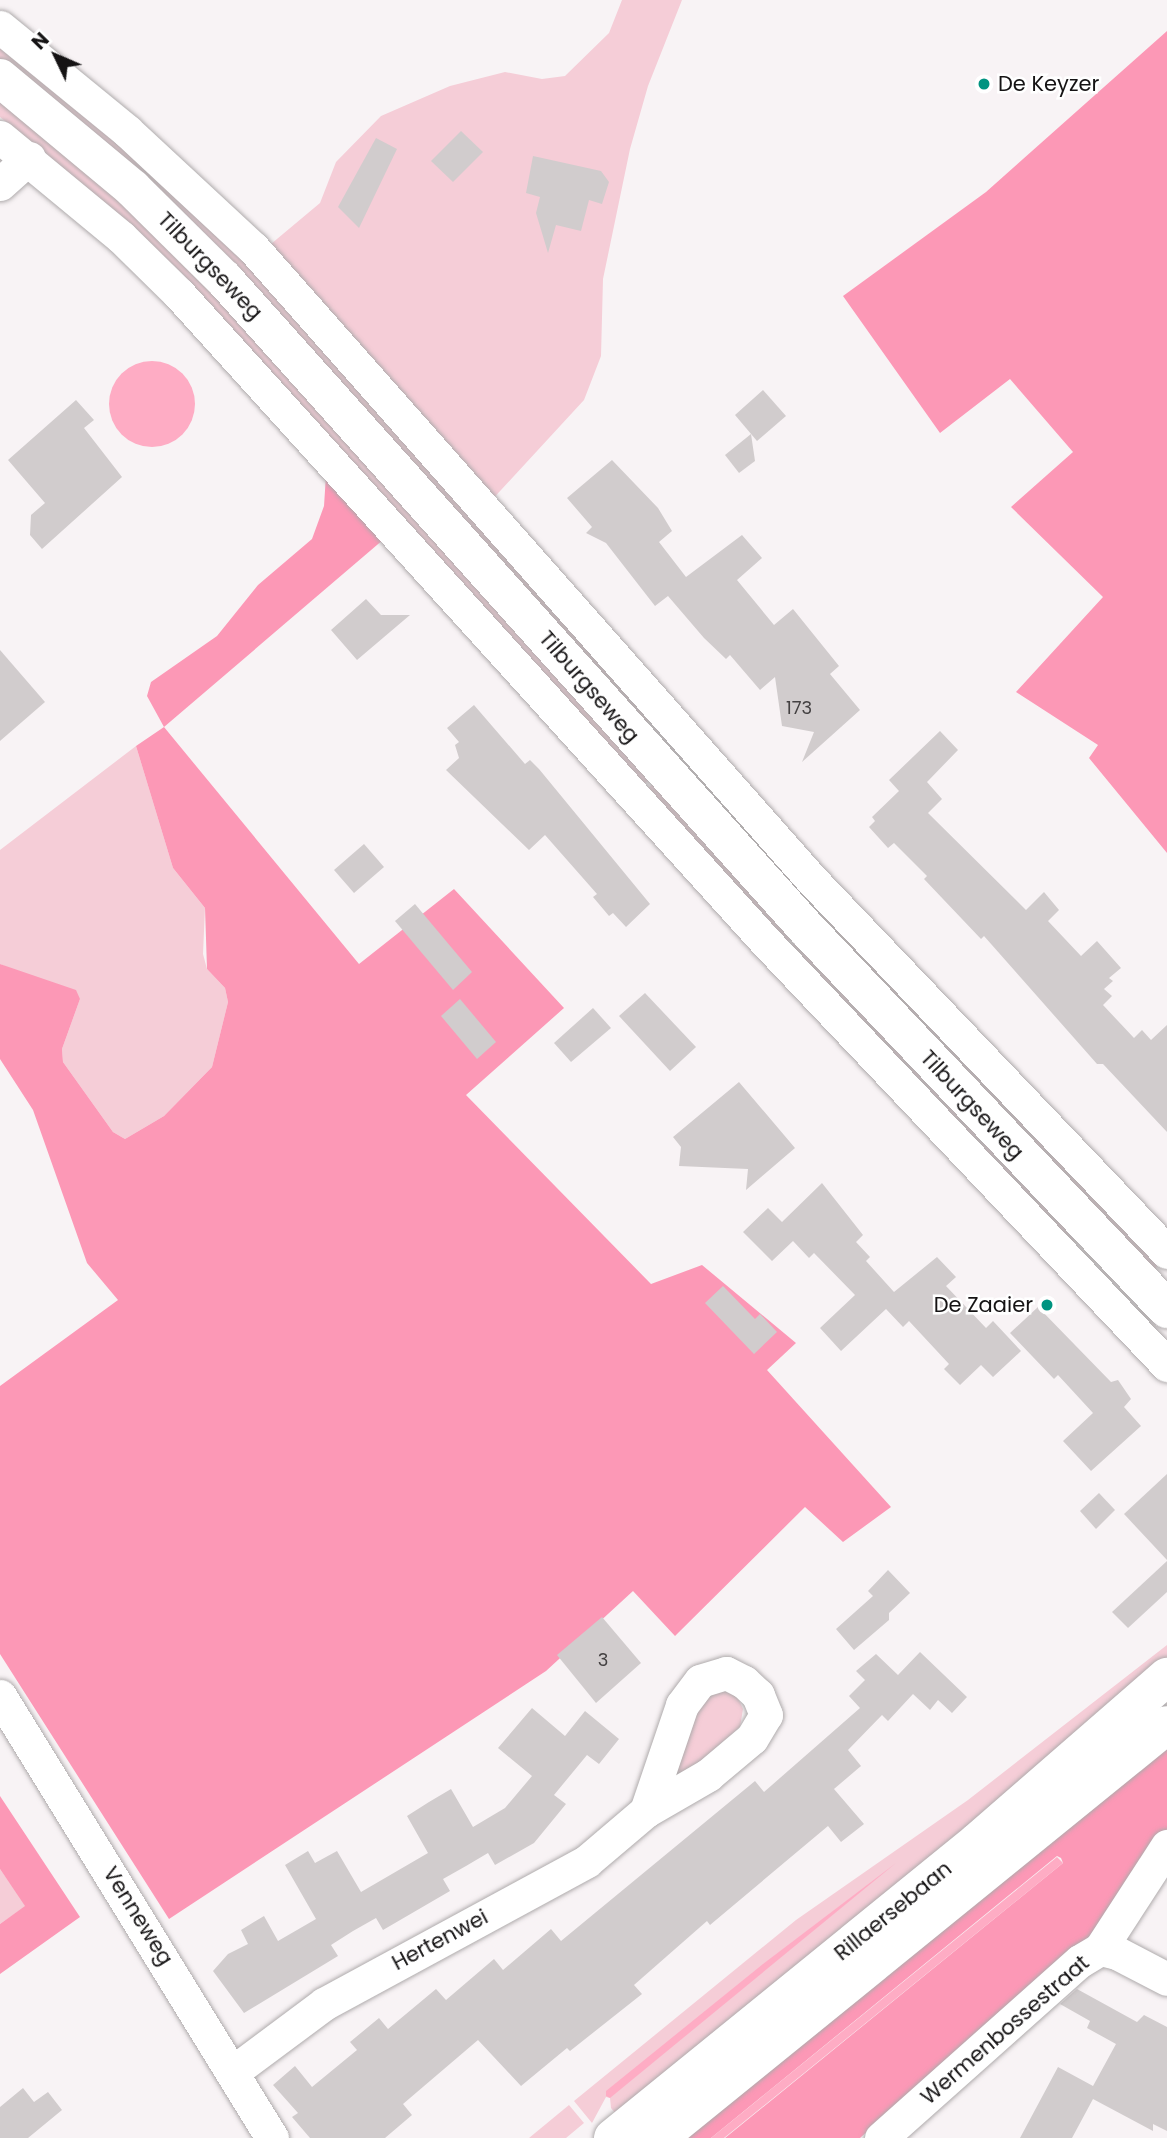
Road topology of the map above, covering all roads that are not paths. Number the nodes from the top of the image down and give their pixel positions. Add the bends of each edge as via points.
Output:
1 (0, 27) edge
2 (0, 78) edge
3 (0, 136) edge
4 (29, 158) junction
5 (0, 184) edge
6 (1167, 1252) edge
7 (1167, 1309) edge
8 (1167, 1365) edge
9 (1167, 1677) edge
10 (0, 1696) edge
11 (1167, 1725) edge
12 (646, 1811) dead end
13 (1167, 1846) edge
14 (1100, 1949) junction
15 (1167, 1979) edge
16 (234, 2071) junction
17 (272, 2138) edge
18 (613, 2138) edge
19 (658, 2138) edge
20 (881, 2138) edge

1 - 6 street, Tilburgseweg via 127,131 253,248 812,880
2 - 7 street, Tilburgseweg via 134,189 224,279 806,928
3 - 4 street, Tilburgseweg
4 - 5 street
4 - 8 street, Tilburgseweg via 179,294 766,942
9 - 18 street, Rillaersebaan via 977,1842
10 - 16 street, Venneweg
11 - 19 street, Rillaersebaan
12 - 16 street, Hertenwei via 587,1861 324,2004
13 - 14 street, Wermenbossestraat
14 - 15 street
14 - 20 street, Wermenbossestraat via 1080,1961
16 - 17 street, Venneweg

